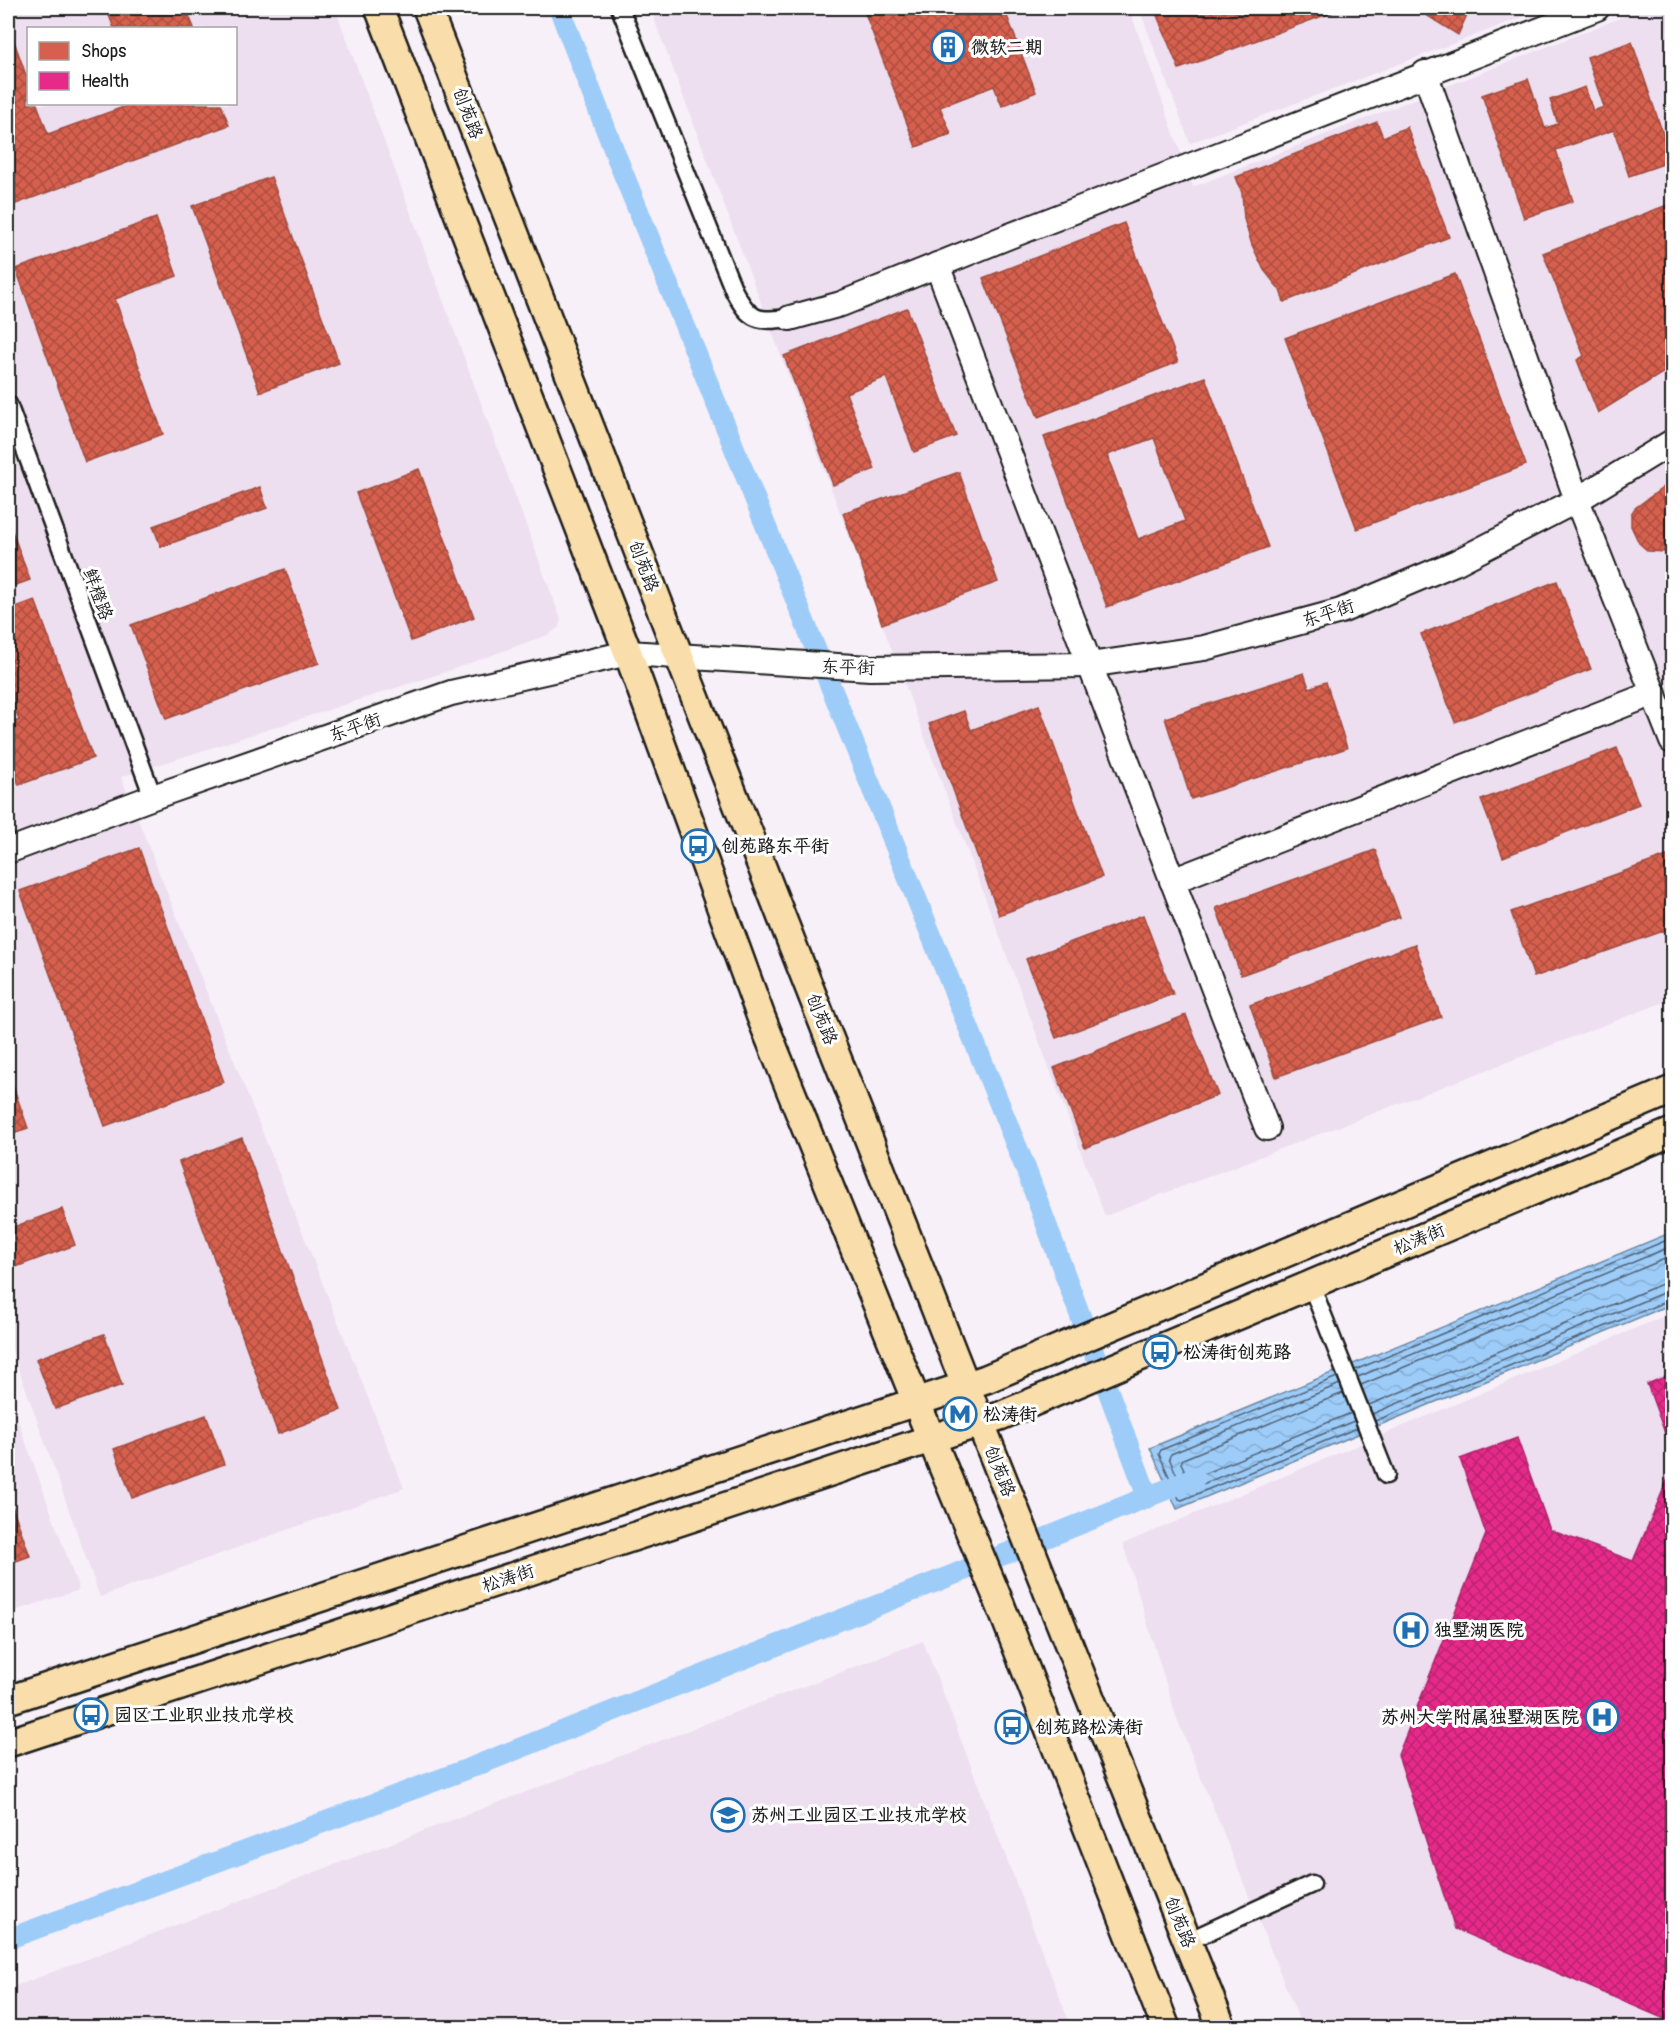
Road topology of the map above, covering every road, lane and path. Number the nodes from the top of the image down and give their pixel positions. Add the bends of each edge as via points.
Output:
1 (379, 8) edge
2 (427, 8) edge
3 (620, 8) edge
4 (1597, 8) edge
5 (1425, 73) junction
6 (937, 265) junction
7 (790, 318) joint
8 (8, 404) edge
9 (1672, 442) edge
10 (1577, 500) junction
11 (628, 653) junction
12 (679, 656) junction
13 (1089, 666) junction
14 (1654, 693) junction
15 (1672, 741) edge
16 (153, 797) junction
17 (8, 851) edge
18 (1172, 881) junction
19 (1672, 1090) edge
20 (1267, 1128) dead end
21 (1672, 1132) edge
22 (1311, 1285) junction
23 (966, 1386) junction
24 (917, 1402) junction
25 (980, 1422) junction
26 (931, 1438) junction
27 (1386, 1475) dead end
28 (8, 1700) edge
29 (8, 1743) edge
30 (1312, 1884) dead end
31 (1188, 1941) junction
32 (1166, 2028) edge
33 (1222, 2028) edge

1 - 11 main road
2 - 12 main road, 创苑路
3 - 7 street via 744,310 757,319
4 - 5 street
5 - 6 street
5 - 10 street
6 - 7 street via 841,304
6 - 13 street
8 - 16 street, 鲜橙路
9 - 10 street, 东平街
10 - 13 street, 东平街 via 1457,562 1341,611 1204,648
10 - 14 street
11 - 12 street, 东平街
11 - 16 street, 东平街 via 451,693
11 - 24 main road via 761,1017
12 - 13 street, 东平街 via 870,668
12 - 23 main road, 创苑路
13 - 18 street
14 - 15 street
14 - 18 street
16 - 17 street, 东平街
18 - 20 street
19 - 23 main road
21 - 22 main road, 松涛街
22 - 25 main road, 松涛街
22 - 27 street
23 - 24 main road
23 - 25 main road, 创苑路
24 - 26 main road
24 - 28 main road
25 - 26 main road, 松涛街
25 - 31 main road, 创苑路
26 - 29 main road, 松涛街
26 - 32 main road
30 - 31 street
31 - 33 main road, 创苑路

